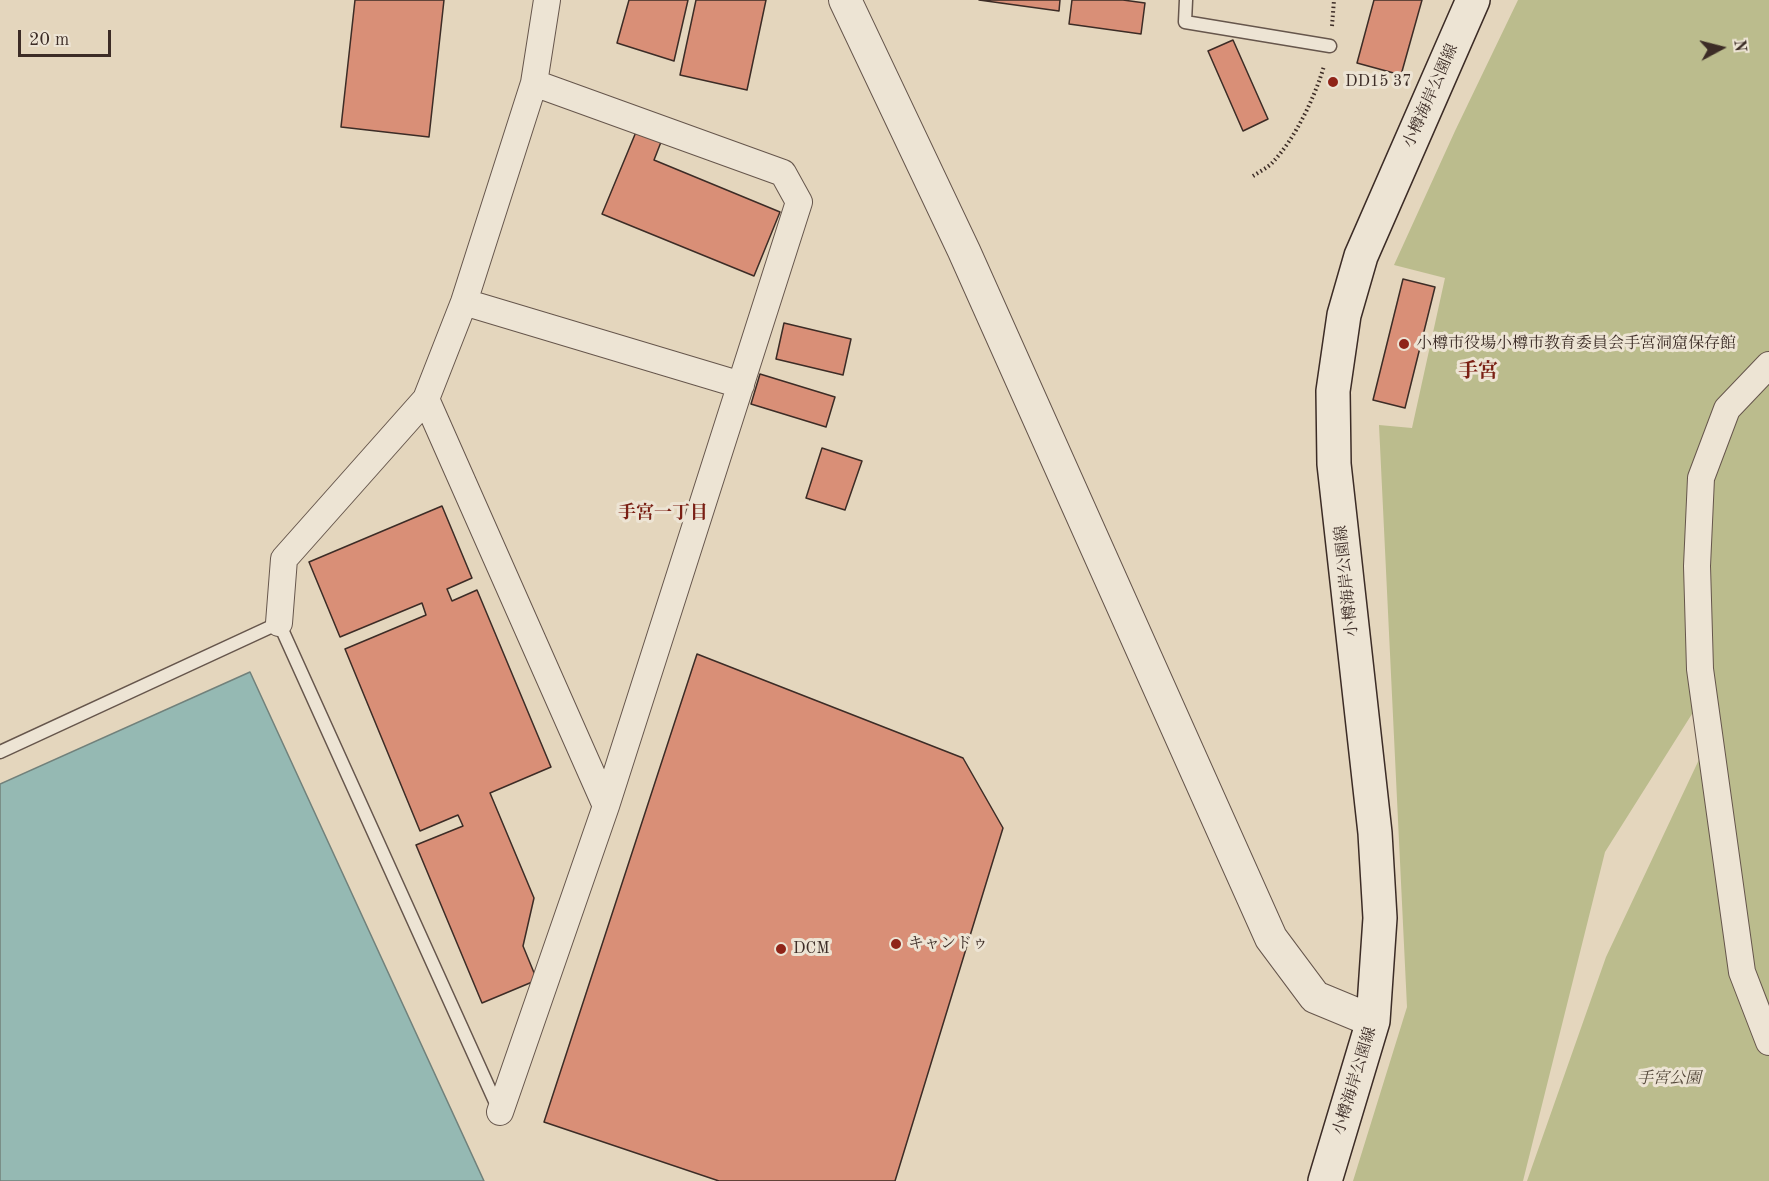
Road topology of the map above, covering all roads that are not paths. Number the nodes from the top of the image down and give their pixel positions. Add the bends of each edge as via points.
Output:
1 (547, 0) edge
2 (845, 0) edge
3 (1186, 0) edge
4 (1473, 0) edge
5 (1330, 46) road end
6 (534, 83) junction
7 (464, 302) junction
8 (1769, 365) edge
9 (741, 385) junction
10 (426, 399) junction
11 (279, 623) junction
12 (0, 752) edge
13 (606, 806) junction
14 (1373, 1021) junction
15 (1769, 1042) edge
16 (500, 1112) joint
17 (1324, 1181) edge

1 - 6 street
2 - 14 street via 964,251 1271,938 1315,997
3 - 5 lane via 1185,22
4 - 14 main road, 小樽海岸公園線 via 1361,256 1344,315 1333,391 1334,464 1375,833 1380,918
6 - 7 street
6 - 9 street via 783,173 799,202
7 - 9 street
7 - 10 street
8 - 15 street via 1727,410 1701,478 1697,566 1700,669 1743,972
9 - 13 street
10 - 11 street via 284,559
10 - 13 street
11 - 12 lane
11 - 16 lane
13 - 16 street
14 - 17 main road, 小樽海岸公園線

